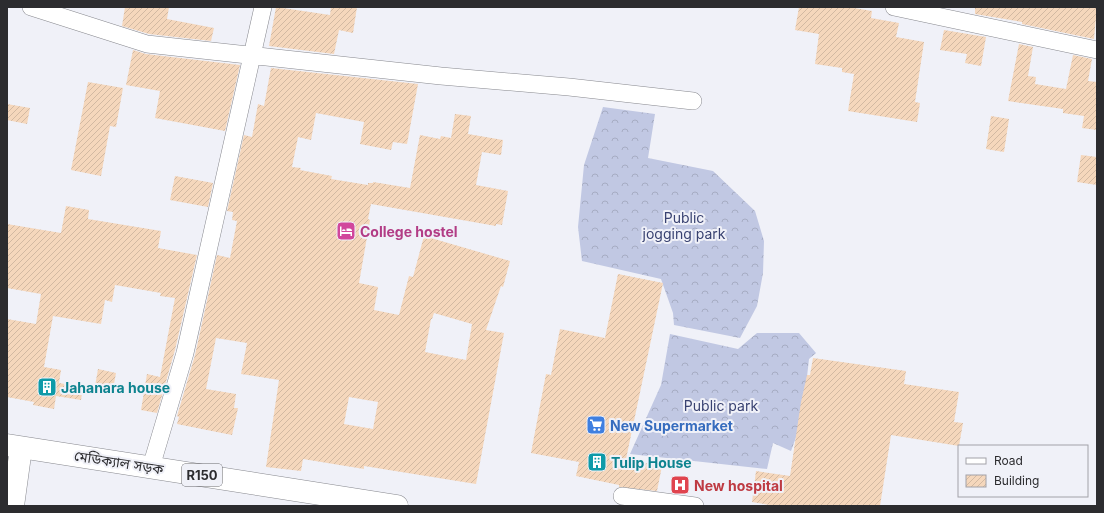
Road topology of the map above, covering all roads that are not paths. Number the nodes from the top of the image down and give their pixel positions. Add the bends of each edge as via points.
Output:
1 (31, 7) edge
2 (263, 7) edge
3 (894, 7) edge
4 (1097, 50) edge
5 (251, 56) junction
6 (693, 101) dead end
7 (14, 447) edge
8 (151, 467) junction
9 (622, 496) dead end
10 (13, 506) edge
11 (396, 506) edge
12 (695, 506) edge

1 - 5 street via 147,44
2 - 5 street
3 - 4 street
5 - 6 street
5 - 8 street via 185,353
7 - 8 main road, মেডিক্যাল সড়ক / R150
7 - 10 main road
8 - 11 main road, মেডিক্যাল সড়ক / R150
9 - 12 street

